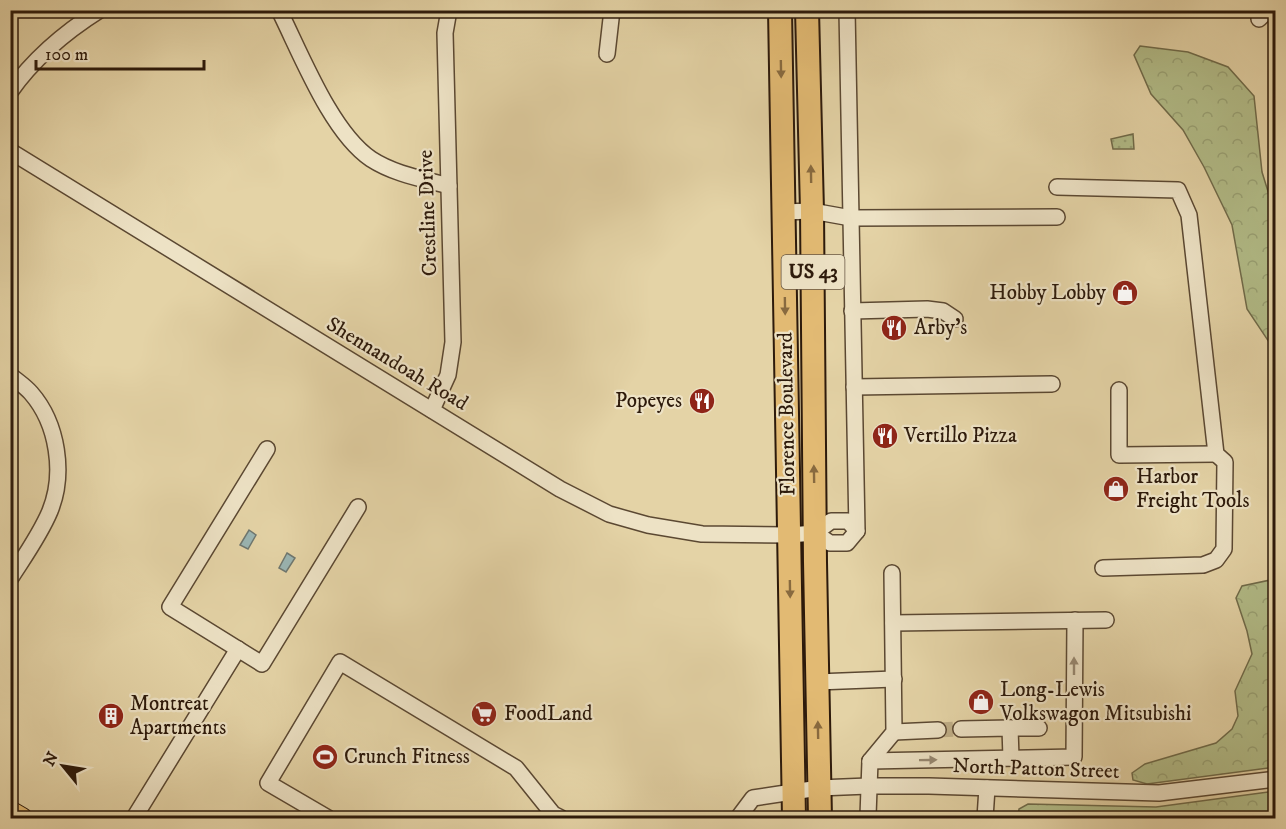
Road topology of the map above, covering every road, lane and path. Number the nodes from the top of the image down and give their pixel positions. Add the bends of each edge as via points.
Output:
1 (100, 10) edge
2 (279, 10) edge
3 (449, 10) edge
4 (612, 10) edge
5 (780, 10) edge
6 (807, 10) edge
7 (847, 10) edge
8 (607, 54) dead end
9 (10, 92) edge
10 (10, 151) edge
11 (449, 186) junction
12 (1057, 187) dead end
13 (783, 212) junction
14 (812, 212) junction
15 (1058, 217) dead end
16 (851, 218) junction
17 (852, 311) junction
18 (955, 319) dead end
19 (10, 375) edge
20 (1052, 384) dead end
21 (854, 387) junction
22 (1119, 390) dead end
23 (432, 410) junction
24 (267, 449) dead end
25 (1216, 454) junction
26 (358, 507) dead end
27 (857, 531) junction
28 (815, 533) junction
29 (789, 535) junction
30 (1103, 568) dead end
31 (892, 573) dead end
32 (10, 579) edge
33 (1074, 620) junction
34 (1106, 620) dead end
35 (893, 623) junction
36 (238, 649) junction
37 (894, 679) junction
38 (817, 682) junction
39 (1010, 728) junction
40 (1039, 728) dead end
41 (961, 729) tunnel mouth
42 (938, 730) tunnel mouth
43 (894, 732) junction
44 (1011, 758) junction
45 (870, 761) junction
46 (1275, 779) edge
47 (868, 786) junction
48 (819, 788) junction
49 (987, 788) junction
50 (794, 791) junction
51 (10, 811) edge
52 (742, 816) edge
53 (22, 819) edge
54 (134, 819) edge
55 (328, 819) edge
56 (561, 819) edge
57 (794, 819) edge
58 (820, 819) edge
59 (866, 819) edge
60 (985, 819) edge

1 - 9 street via 34,62
2 - 11 street via 333,118 359,149 395,171
3 - 11 street, Crestline Drive via 445,33
4 - 8 street
5 -> 13 highway, Florence Boulevard / US 43
14 -> 6 highway, Florence Boulevard / US 43
7 - 16 street
10 - 23 street, Shennandoah Road
11 - 23 street, Crestline Drive via 453,342 448,375
12 - 25 street via 1178,190 1189,215
13 - 14 street
13 -> 29 highway, Florence Boulevard / US 43
14 - 16 street
28 -> 14 highway, Florence Boulevard / US 43
15 - 16 street
16 - 17 street
17 - 18 street via 927,309 943,311
17 - 21 street
19 - 32 street via 31,393 46,416 59,469 50,511
20 - 21 street
21 - 27 street
22 - 25 street via 1119,455
23 - 29 street, Shennandoah Road via 560,489 609,514 702,534
24 - 36 street via 170,607
25 - 30 street via 1225,462 1224,549 1216,560 1203,565
26 - 36 street via 262,664
27 - 28 street via 848,521 831,521
27 - 28 street via 847,543 830,543
28 - 29 street, Shennandoah Road
28 - 38 highway, Florence Boulevard / US 43
29 -> 50 highway, Florence Boulevard / US 43
31 - 35 street
33 - 34 street
33 - 35 street
44 -> 33 street via 1074,757
35 - 37 street
36 - 54 street
37 - 38 street
37 - 43 street
48 -> 38 highway, Florence Boulevard / US 43
39 - 40 street
39 - 41 street
39 - 44 street
42 - 43 street
43 - 45 street
45 -> 44 street
45 - 47 street
46 - 49 street, North Patton Street via 1159,793
47 - 48 street, North Patton Street
47 - 49 street, North Patton Street
47 - 59 street
48 - 50 street, North Patton Street
48 - 58 highway, Florence Boulevard / US 43
49 - 60 street
50 - 52 street, North Patton Street via 753,798
50 - 57 highway, Florence Boulevard / US 43
51 - 53 main road
55 - 56 street via 268,783 340,662 516,768

